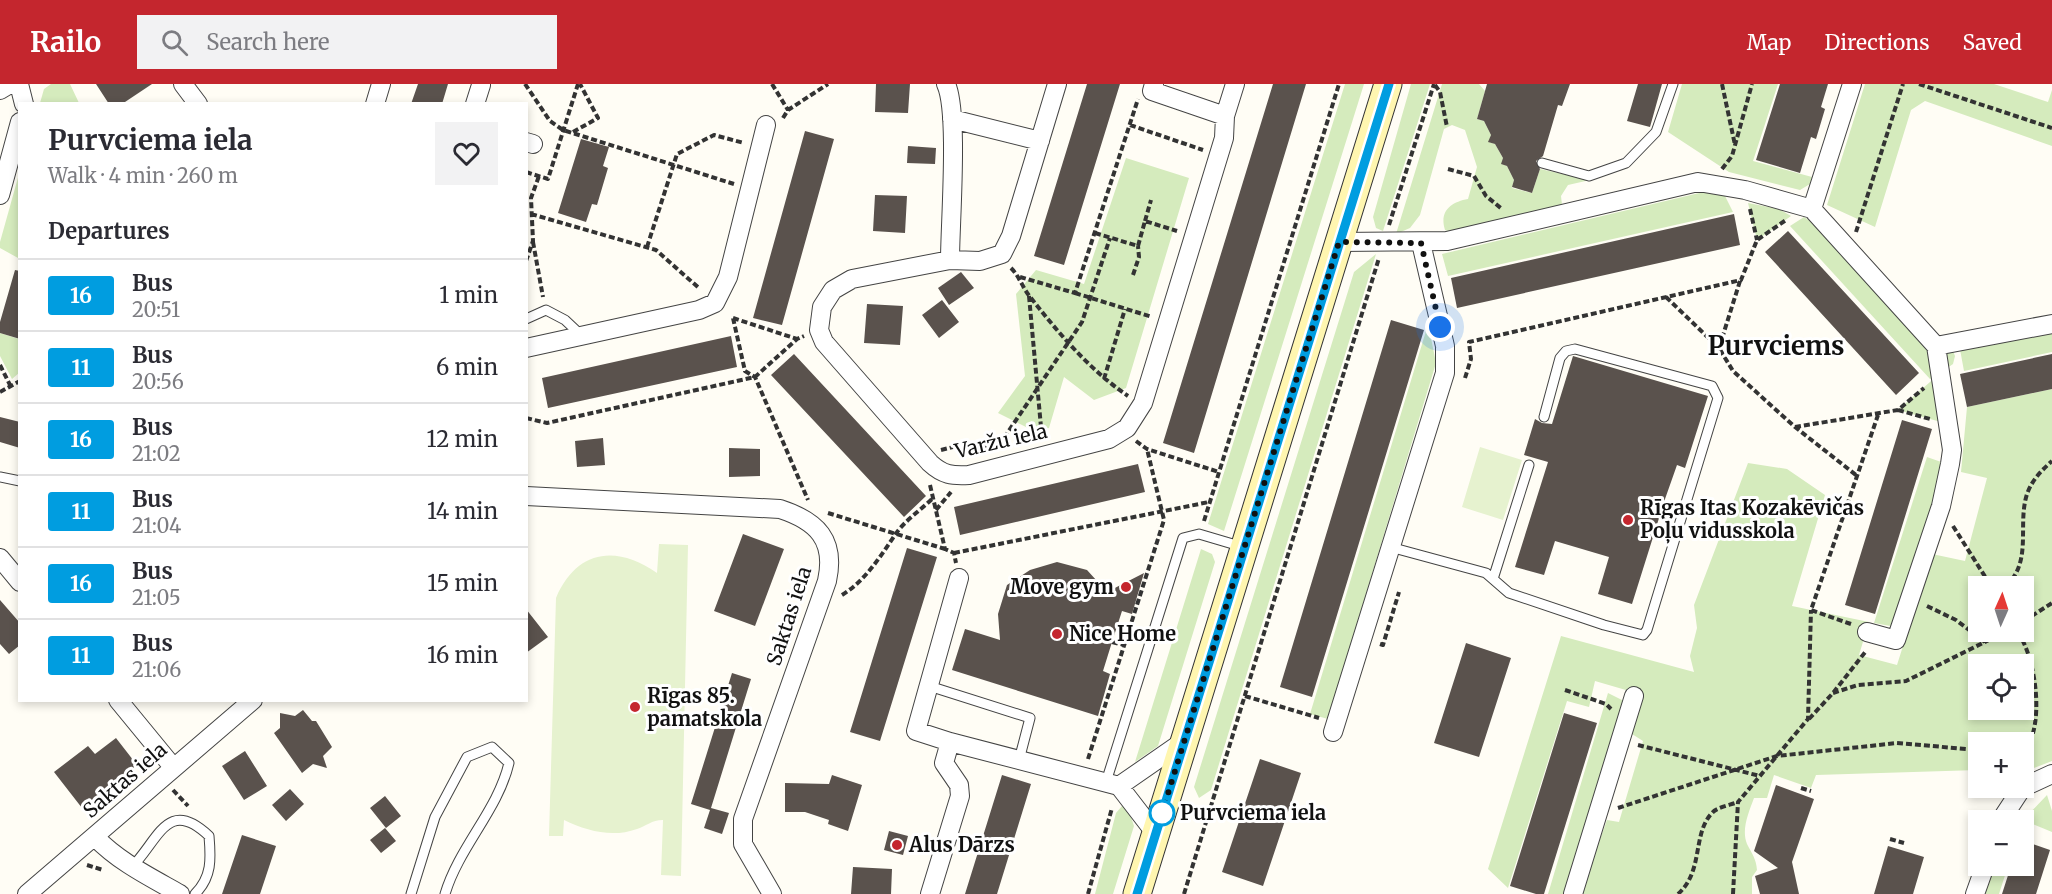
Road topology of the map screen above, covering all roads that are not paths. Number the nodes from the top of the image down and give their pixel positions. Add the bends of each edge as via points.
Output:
1 (10, 84) edge
2 (20, 84) edge
3 (183, 84) edge
4 (381, 84) edge
5 (946, 84) edge
6 (1057, 84) edge
7 (1154, 84) edge
8 (1235, 84) edge
9 (1389, 84) edge
10 (1673, 84) edge
11 (1852, 84) edge
12 (481, 85) edge
13 (0, 90) edge
14 (24, 102) edge
15 (196, 102) edge
16 (376, 102) edge
17 (476, 102) edge
18 (1225, 116) junction
19 (952, 119) junction
20 (766, 125) road end
21 (18, 129) edge
22 (1040, 141) junction
23 (1542, 163) dead end
24 (0, 195) edge
25 (1812, 208) junction
26 (1339, 242) junction
27 (1421, 243) junction
28 (950, 260) junction
29 (528, 318) edge
30 (2052, 324) edge
31 (582, 336) junction
32 (1936, 346) junction
33 (528, 348) edge
34 (1544, 417) dead end
35 (1529, 465) dead end
36 (0, 477) edge
37 (18, 481) edge
38 (528, 496) edge
39 (1390, 547) junction
40 (1244, 548) junction
41 (0, 558) edge
42 (959, 578) road end
43 (1493, 579) junction
44 (18, 580) edge
45 (1873, 633) road end
46 (929, 686) junction
47 (1634, 696) dead end
48 (120, 702) edge
49 (251, 702) edge
50 (1334, 727) road end
51 (1184, 741) junction
52 (950, 742) junction
53 (1019, 760) junction
54 (173, 768) junction
55 (2052, 774) edge
56 (2034, 782) edge
57 (1112, 784) junction
58 (1156, 834) junction
59 (95, 837) junction
60 (132, 867) junction
61 (1981, 876) edge
62 (27, 894) edge
63 (180, 894) edge
64 (195, 894) edge
65 (411, 894) edge
66 (445, 894) edge
67 (772, 894) edge
68 (930, 894) edge
69 (1137, 894) edge
70 (1573, 894) edge
71 (1975, 894) edge

1 - 13 street
2 - 14 street
3 - 15 street
4 - 16 street
5 - 19 street via 951,94
6 - 22 street
7 - 18 street via 1152,91
8 - 18 street
9 - 26 street
10 - 23 lane via 1656,132 1626,163 1589,176
11 - 25 street
12 - 17 street
18 - 28 street, Varžu iela via 1224,138 1160,316 1127,429 1109,439 977,473 950,476 930,463 824,342 819,330 822,307 833,290 852,279
19 - 22 street
19 - 28 street
20 - 31 street via 728,277 715,303
21 - 24 street
22 - 28 street via 1002,254 980,261
25 - 27 street via 1745,190 1698,183 1447,241
25 - 32 street
26 - 27 street
26 - 40 street
27 - 39 street via 1445,346 1445,373
29 - 31 lane via 546,310 565,320
30 - 32 street
31 - 33 street
32 - 45 street via 1952,450 1941,506 1896,640
34 - 43 lane via 1560,358 1575,349 1712,386 1719,398 1643,635 1509,593
35 - 43 lane
36 - 37 lane
38 - 67 street, Saktas iela via 780,509 804,517 820,531 828,549 827,581 743,819 743,844
39 - 43 lane via 1486,573
39 - 50 street
40 - 51 street
40 - 57 lane via 1199,534 1183,538
41 - 44 street
42 - 46 street
46 - 52 street via 916,730
46 - 53 lane via 1030,718
47 - 70 street
48 - 54 street
49 - 54 street, Saktas iela
51 - 57 street
51 - 58 street
52 - 53 street
52 - 68 street via 944,763 959,785 960,796
53 - 57 street
54 - 59 street, Saktas iela
55 - 56 street
57 - 58 street
58 - 69 street
59 - 60 street
59 - 62 street, Saktas iela
60 - 63 street
60 - 64 lane via 169,821 181,818 196,823 209,836 212,860 205,884
61 - 71 street
65 - 66 lane via 435,817 467,758 492,747 509,763 504,782 452,871

